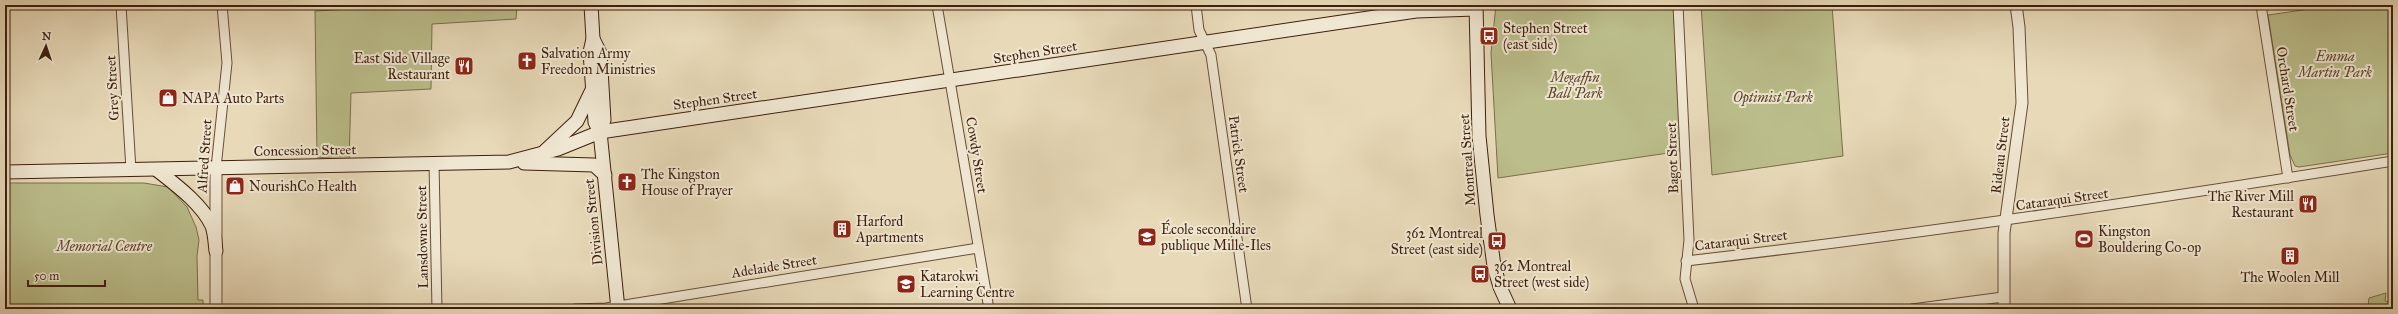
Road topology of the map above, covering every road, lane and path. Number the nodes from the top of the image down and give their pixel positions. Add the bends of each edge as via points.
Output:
1 (122, 5) edge
2 (222, 5) edge
3 (591, 5) edge
4 (937, 5) edge
5 (1196, 5) edge
6 (1678, 5) edge
7 (2016, 5) edge
8 (2261, 5) edge
9 (1476, 7) edge
10 (593, 39) junction
11 (1204, 42) junction
12 (950, 81) junction
13 (592, 89) junction
14 (600, 132) junction
15 (542, 154) junction
16 (2393, 161) edge
17 (509, 162) junction
18 (434, 163) junction
19 (216, 168) junction
20 (131, 170) junction
21 (157, 170) junction
22 (5, 172) edge
23 (604, 175) junction
24 (2288, 178) junction
25 (2005, 221) junction
26 (978, 248) junction
27 (216, 251) junction
28 (1686, 261) junction
29 (2003, 297) junction
30 (1694, 307) edge
31 (618, 308) edge
32 (216, 309) edge
33 (437, 309) edge
34 (575, 309) edge
35 (989, 309) edge
36 (1247, 309) edge
37 (1510, 309) edge
38 (1684, 309) edge
39 (1912, 309) edge
40 (2004, 309) edge

1 - 20 street, Grey Street
2 - 19 street, Alfred Street via 227,63
3 - 10 main road, Division Street
4 - 12 street, Cowdy Street
5 - 11 street, Patrick Street via 1199,30
6 - 28 street, Bagot Street via 1689,240
7 - 25 street, Rideau Street via 2022,103
8 - 24 street, Orchard Street
9 - 11 main road, Stephen Street via 1416,11
9 - 37 main road, Montreal Street via 1479,136 1487,215 1494,266
10 - 13 main road, Division Street via 590,52
10 - 14 main road, Division Street via 600,53 604,120
11 - 12 main road, Stephen Street
11 - 36 street, Patrick Street via 1210,55
12 - 14 main road, Stephen Street
12 - 26 street, Cowdy Street
13 - 14 main road, Division Street via 595,122
13 - 15 main road via 577,121
14 - 15 main road, Concession Street
14 - 23 main road, Division Street
15 - 17 main road, Concession Street
16 - 24 street, Cataraqui Street
17 - 18 main road, Concession Street
17 - 23 main road via 594,165
18 - 19 main road, Concession Street
18 - 33 street, Lansdowne Street
19 - 21 main road, Concession Street
19 - 27 street, Alfred Street
20 - 21 main road, Concession Street
20 - 22 main road, Concession Street
21 - 27 main road via 199,207 212,226
23 - 31 main road, Division Street
24 - 25 street, Cataraqui Street
25 - 28 street, Cataraqui Street
25 - 29 street, Rideau Street
26 - 31 street, Adelaide Street
26 - 35 street, Cowdy Street
27 - 32 street, Alfred Street
28 - 30 street, Bagot Street via 1685,279
29 - 39 street
29 - 40 street, Rideau Street
30 - 38 street
31 - 34 street, Adelaide Street

